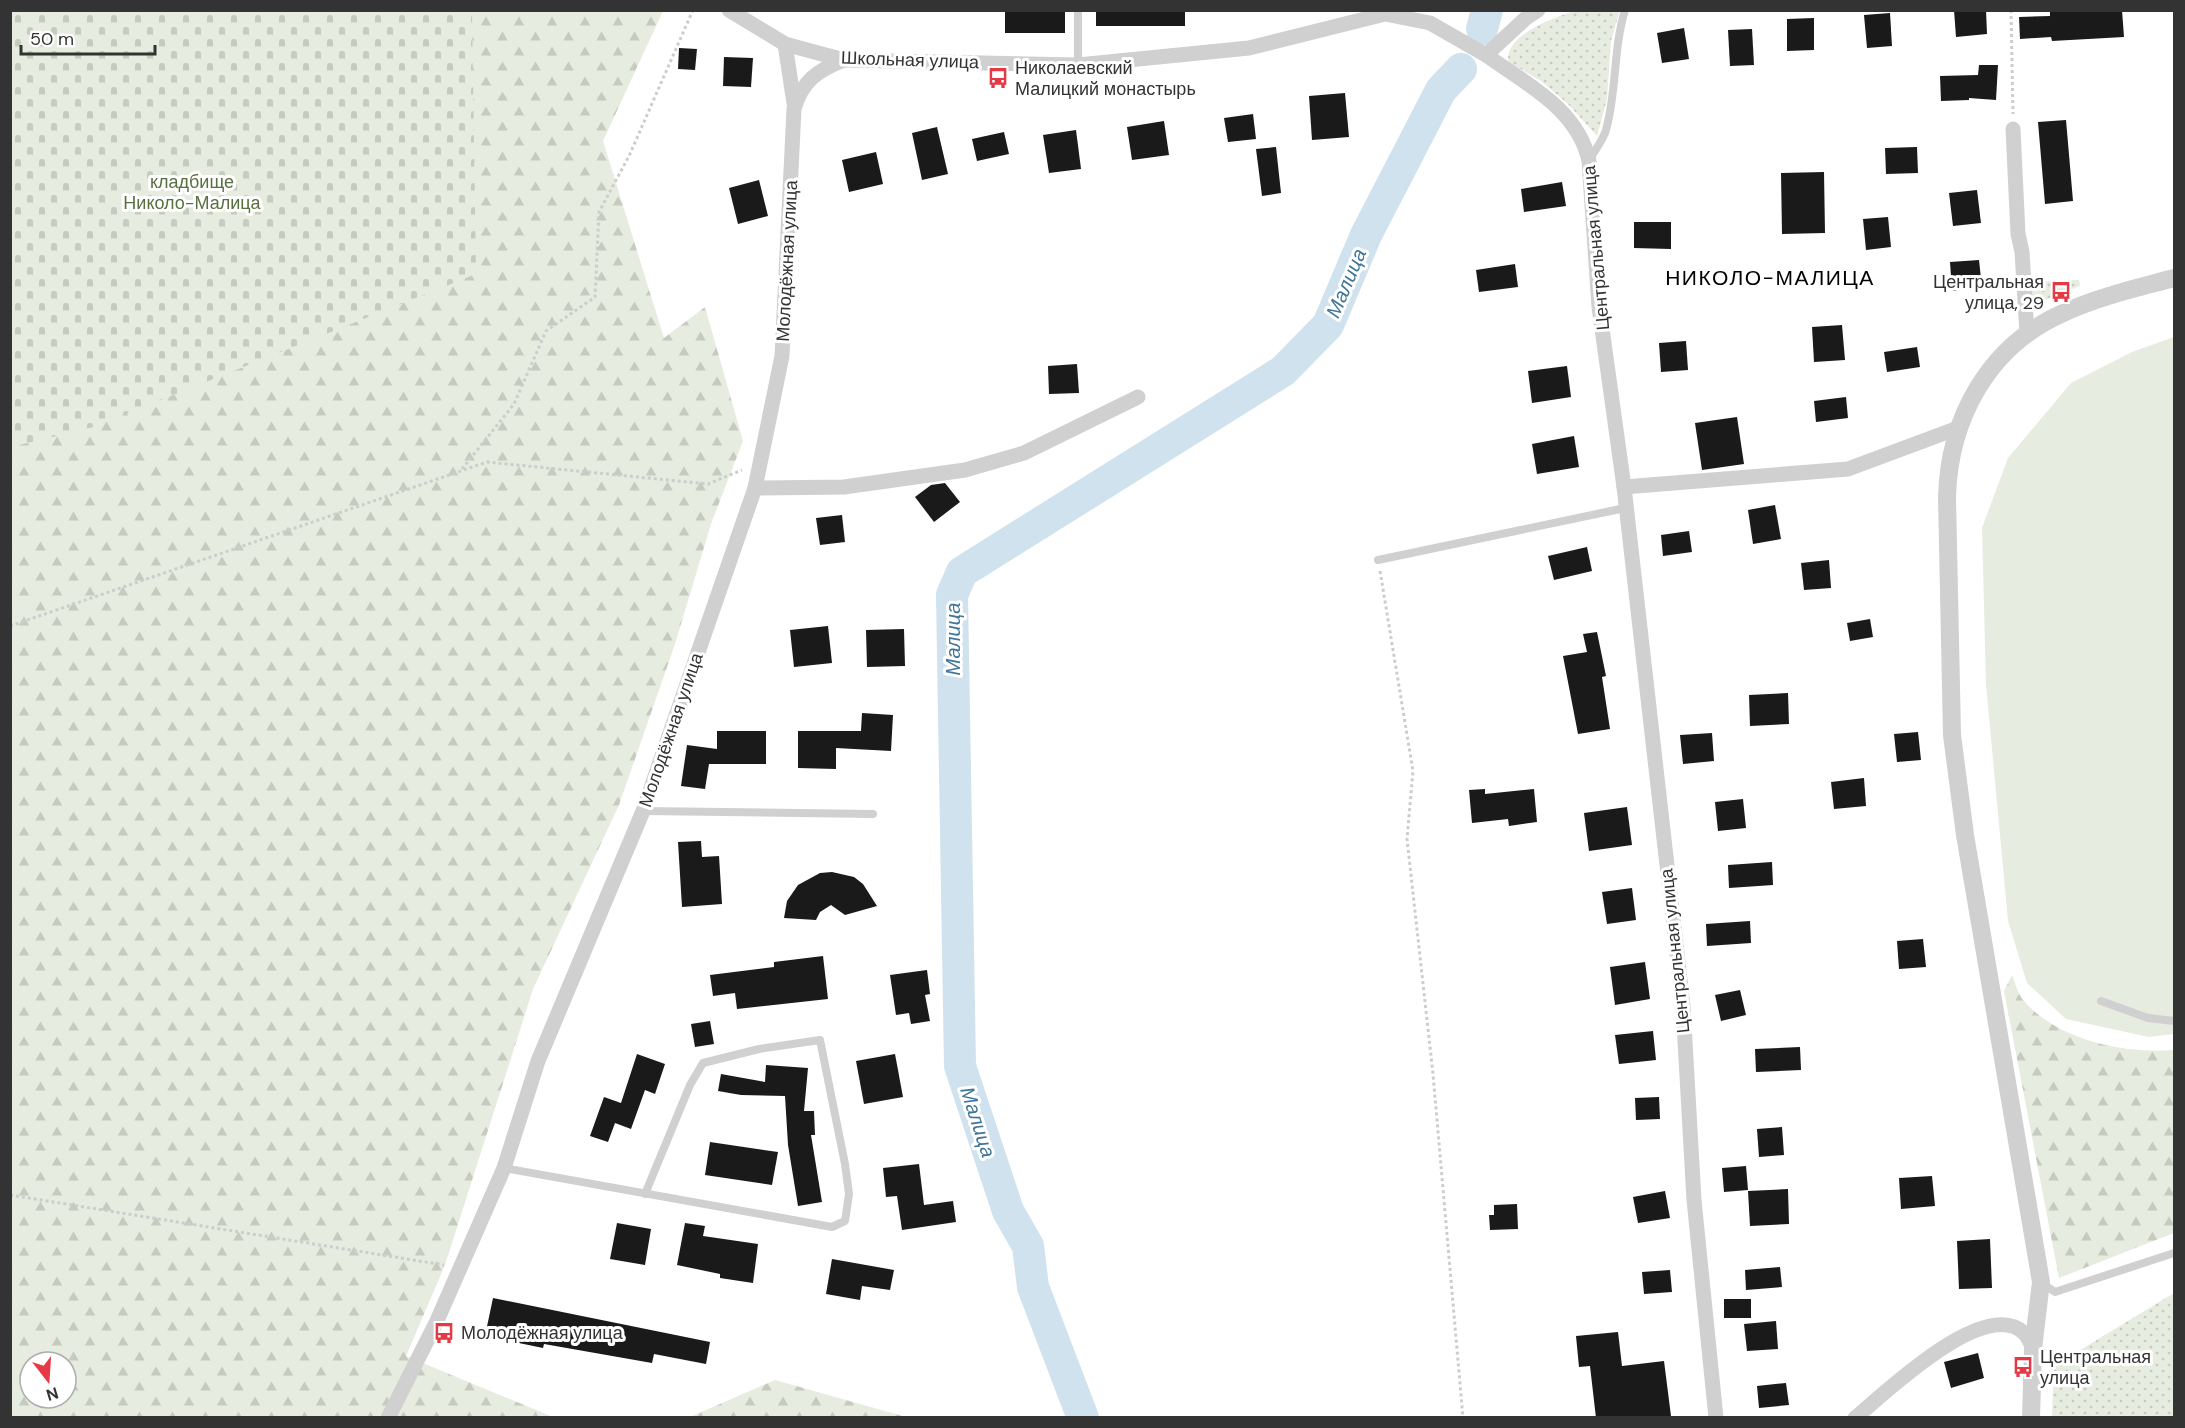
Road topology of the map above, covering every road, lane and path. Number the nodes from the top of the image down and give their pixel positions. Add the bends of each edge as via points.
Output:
1 (693, 10) edge
2 (729, 10) edge
3 (1078, 10) edge
4 (1538, 10) edge
5 (1625, 10) edge
6 (2012, 10) edge
7 (1384, 12) edge
8 (785, 44) junction
9 (1486, 55) junction
10 (844, 60) junction
11 (1078, 65) junction
12 (794, 109) junction
13 (2013, 129) joint
14 (1589, 161) junction
15 (2175, 278) edge
16 (2027, 334) junction
17 (1138, 397) dead end
18 (1958, 428) junction
19 (761, 463) junction
20 (461, 471) junction
21 (755, 488) junction
22 (1624, 488) junction
23 (1625, 508) junction
24 (1378, 560) joint
25 (10, 626) edge
26 (643, 811) junction
27 (873, 814) dead end
28 (2101, 1001) dead end
29 (2175, 1021) edge
30 (504, 1168) junction
31 (645, 1194) junction
32 (10, 1195) edge
33 (2175, 1253) edge
34 (445, 1265) dead end
35 (2041, 1282) junction
36 (2034, 1349) junction
37 (1716, 1417) edge
38 (388, 1418) edge
39 (1463, 1418) edge
40 (1855, 1418) edge
41 (2031, 1418) edge

1 - 20 path via 629,156 599,212 595,297 546,331 514,404
2 - 8 street, Школьная улица
3 - 11 lane
4 - 9 street
5 - 14 lane via 1605,132
6 - 13 path
7 - 9 street, Школьная улица via 1430,23
7 - 11 street, Школьная улица via 1249,48
8 - 10 street, Школьная улица
8 - 12 street, Молодёжная улица
9 - 14 street, Центральная улица via 1568,117 1585,140
10 - 11 street, Школьная улица
10 - 12 street, Молодёжная улица via 808,79
12 - 19 street, Молодёжная улица via 782,356
13 - 16 street
14 - 22 street, Центральная улица via 1599,307
15 - 16 street via 2074,308
16 - 18 street via 2009,349 1972,395
17 - 21 street via 1024,453 965,470 844,487
18 - 22 street via 1848,469
18 - 35 street via 1947,480 1952,735 1965,835
19 - 20 path via 708,484 487,462
19 - 21 street, Молодёжная улица
20 - 25 path
21 - 26 street, Молодёжная улица
22 - 23 street, Центральная улица
23 - 24 lane
23 - 37 street, Центральная улица via 1683,1006 1694,1200
24 - 39 path via 1413,771 1407,839 1433,1074
26 - 27 lane
26 - 30 street, Молодёжная улица via 538,1061
28 - 29 lane via 2148,1018
30 - 31 lane
30 - 38 street, Молодёжная улица via 436,1323
31 - 31 lane via 832,1227 845,1221 849,1194 845,1164 820,1040 748,1051 703,1064 690,1085
32 - 34 path
33 - 35 lane via 2055,1292
35 - 36 street
36 - 40 street via 2023,1333 2010,1326 1973,1329 1934,1353
36 - 41 street

